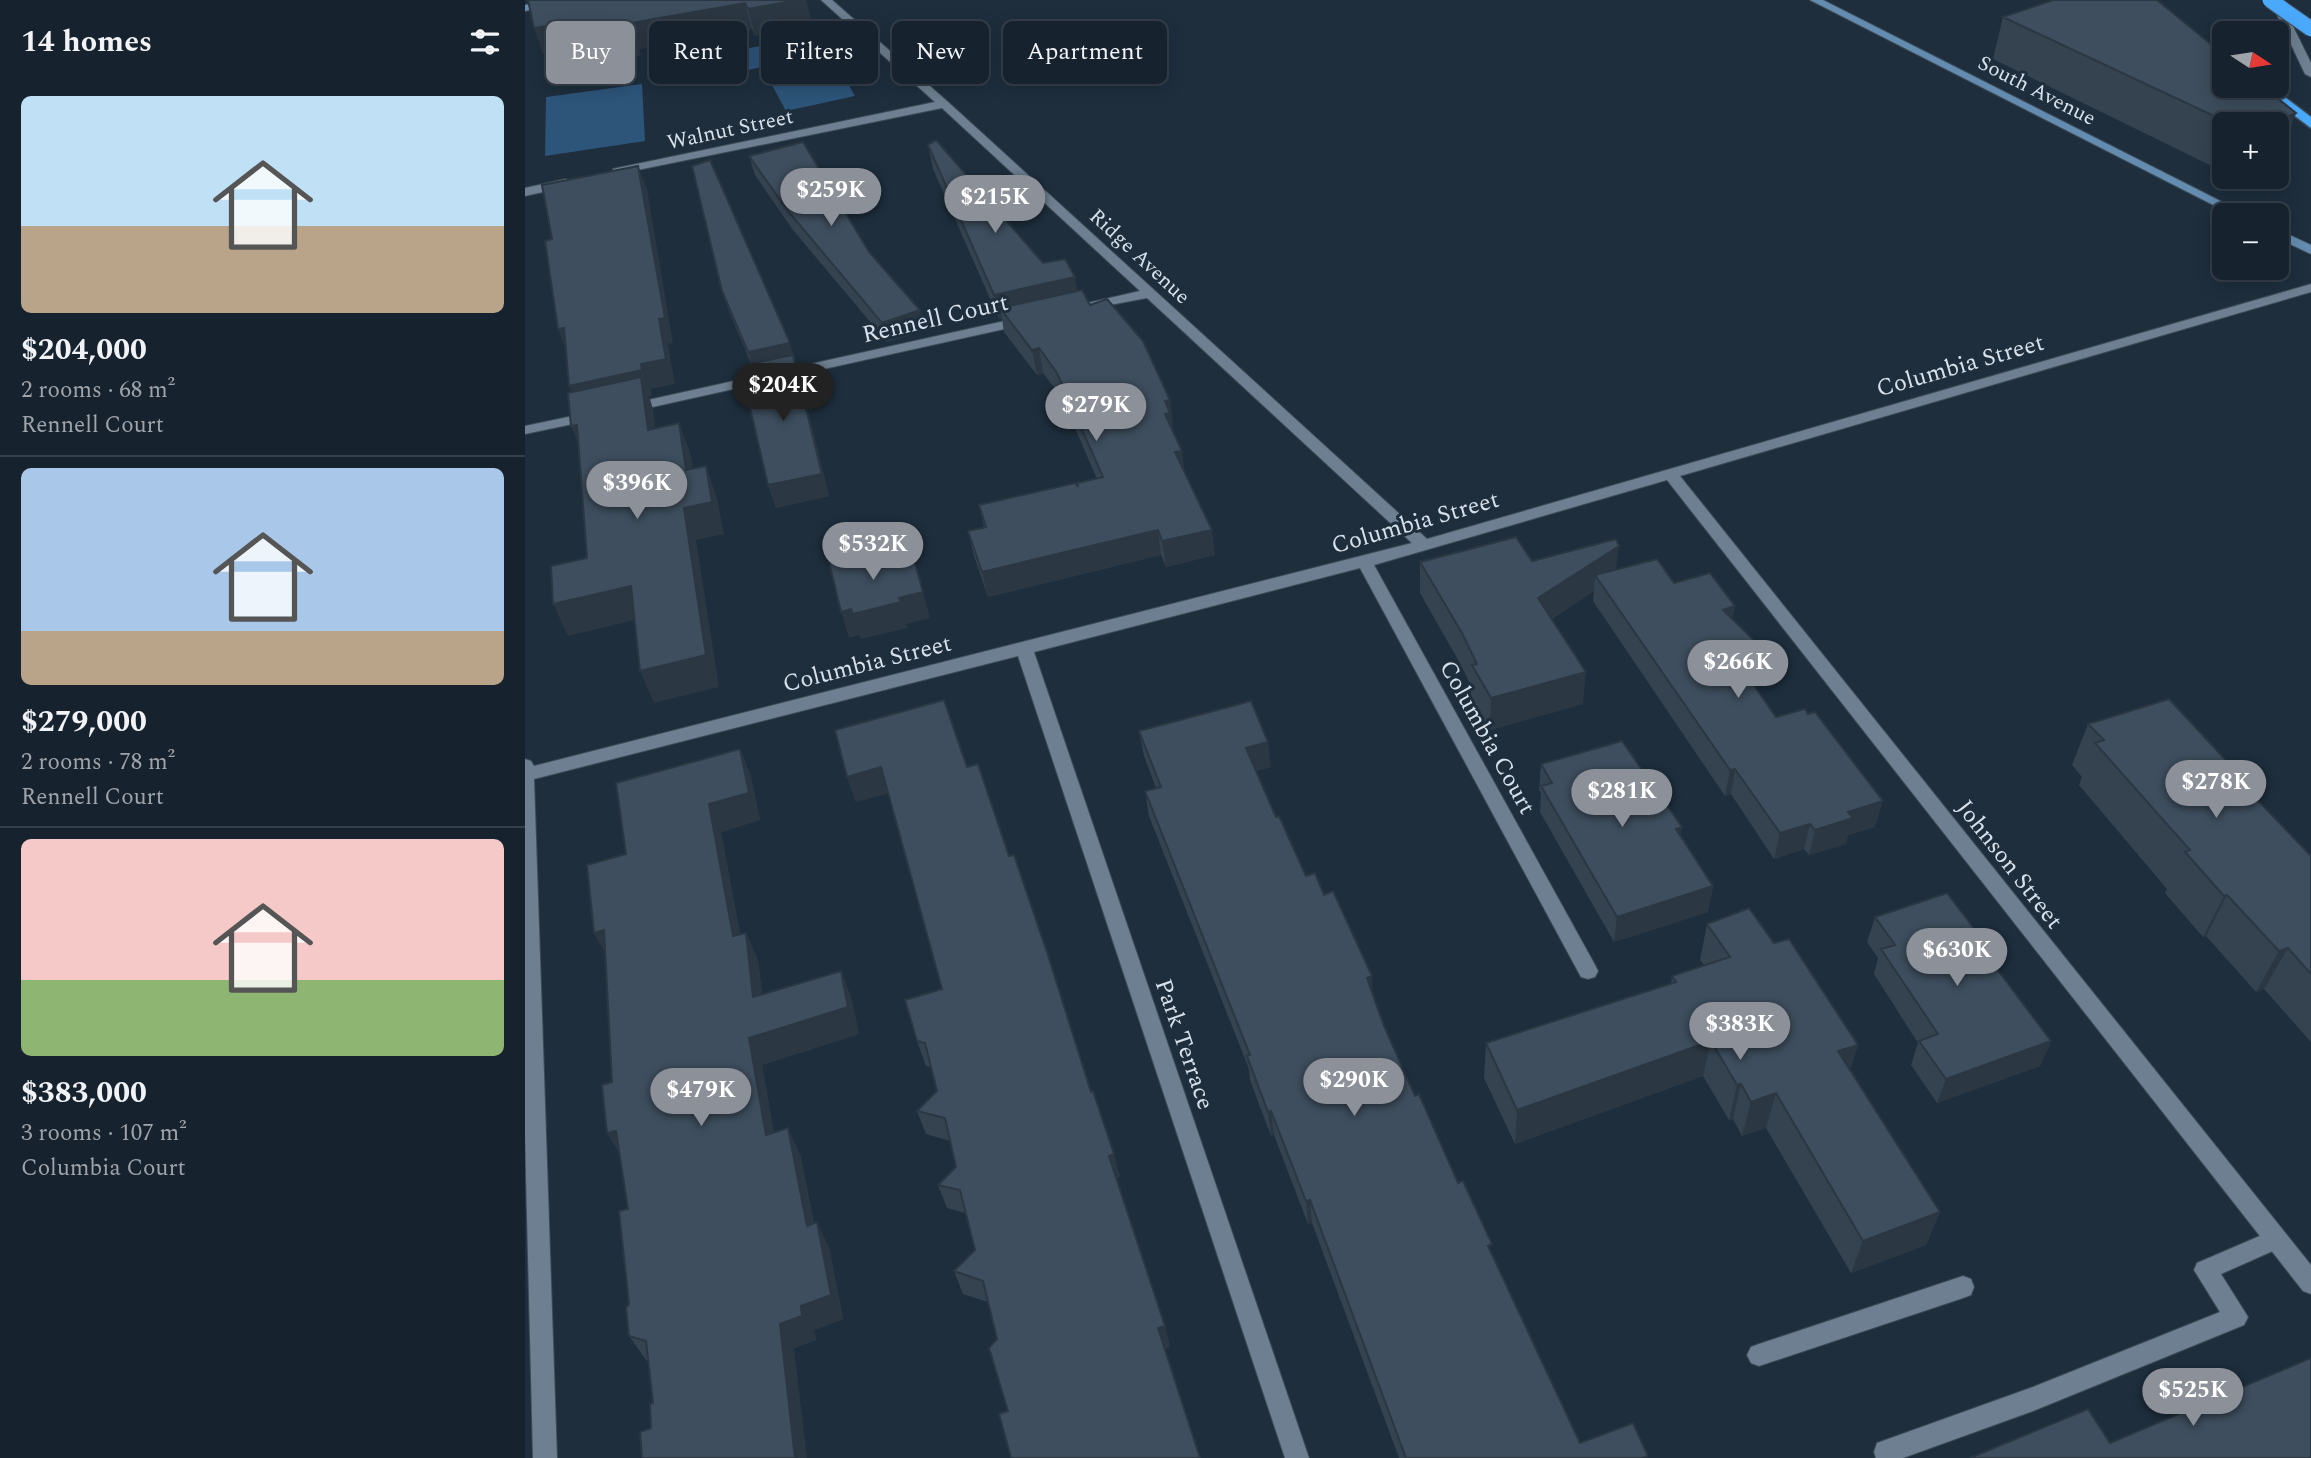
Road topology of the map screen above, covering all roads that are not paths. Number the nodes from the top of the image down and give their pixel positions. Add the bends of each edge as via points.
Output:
1 (570, 0) edge
2 (826, 0) edge
3 (1815, 0) edge
4 (2272, 0) edge
5 (525, 8) edge
6 (2311, 29) edge
7 (2311, 74) edge
8 (2277, 98) edge
9 (944, 104) junction
10 (2311, 124) edge
11 (606, 175) edge
12 (579, 180) edge
13 (525, 192) edge
14 (2218, 203) edge
15 (2289, 239) edge
16 (2311, 250) edge
17 (2311, 288) edge
18 (1150, 293) junction
19 (1072, 310) edge
20 (1045, 316) edge
21 (525, 430) edge
22 (1671, 475) junction
23 (1424, 545) junction
24 (1365, 562) junction
25 (1024, 648) junction
26 (525, 766) edge
27 (525, 775) edge
28 (1588, 971) dead end
29 (2276, 1239) junction
30 (2311, 1283) edge
31 (1963, 1287) dead end
32 (1759, 1355) dead end
33 (545, 1458) edge
34 (1297, 1458) edge
35 (1889, 1458) edge

1 - 5 street
2 - 9 street, Ridge Avenue
3 - 14 street, South Avenue
4 - 6 highway, bridge
4 - 7 street
8 - 10 highway
9 - 11 street, Walnut Street
9 - 18 street, Ridge Avenue
12 - 13 street
15 - 16 street
17 - 22 street, Columbia Street
18 - 19 street
18 - 23 street, Ridge Avenue
20 - 21 street, Rennell Court
22 - 23 street, Columbia Street
22 - 29 street, Johnson Street
23 - 24 street, Columbia Street
24 - 25 street, Columbia Street
24 - 28 street, Columbia Court
25 - 27 street, Columbia Street
25 - 34 street, Park Terrace
26 - 27 street
27 - 33 street
29 - 30 street, Johnson Street
29 - 35 street via 2205,1270 2236,1317 1886,1452
31 - 32 street

